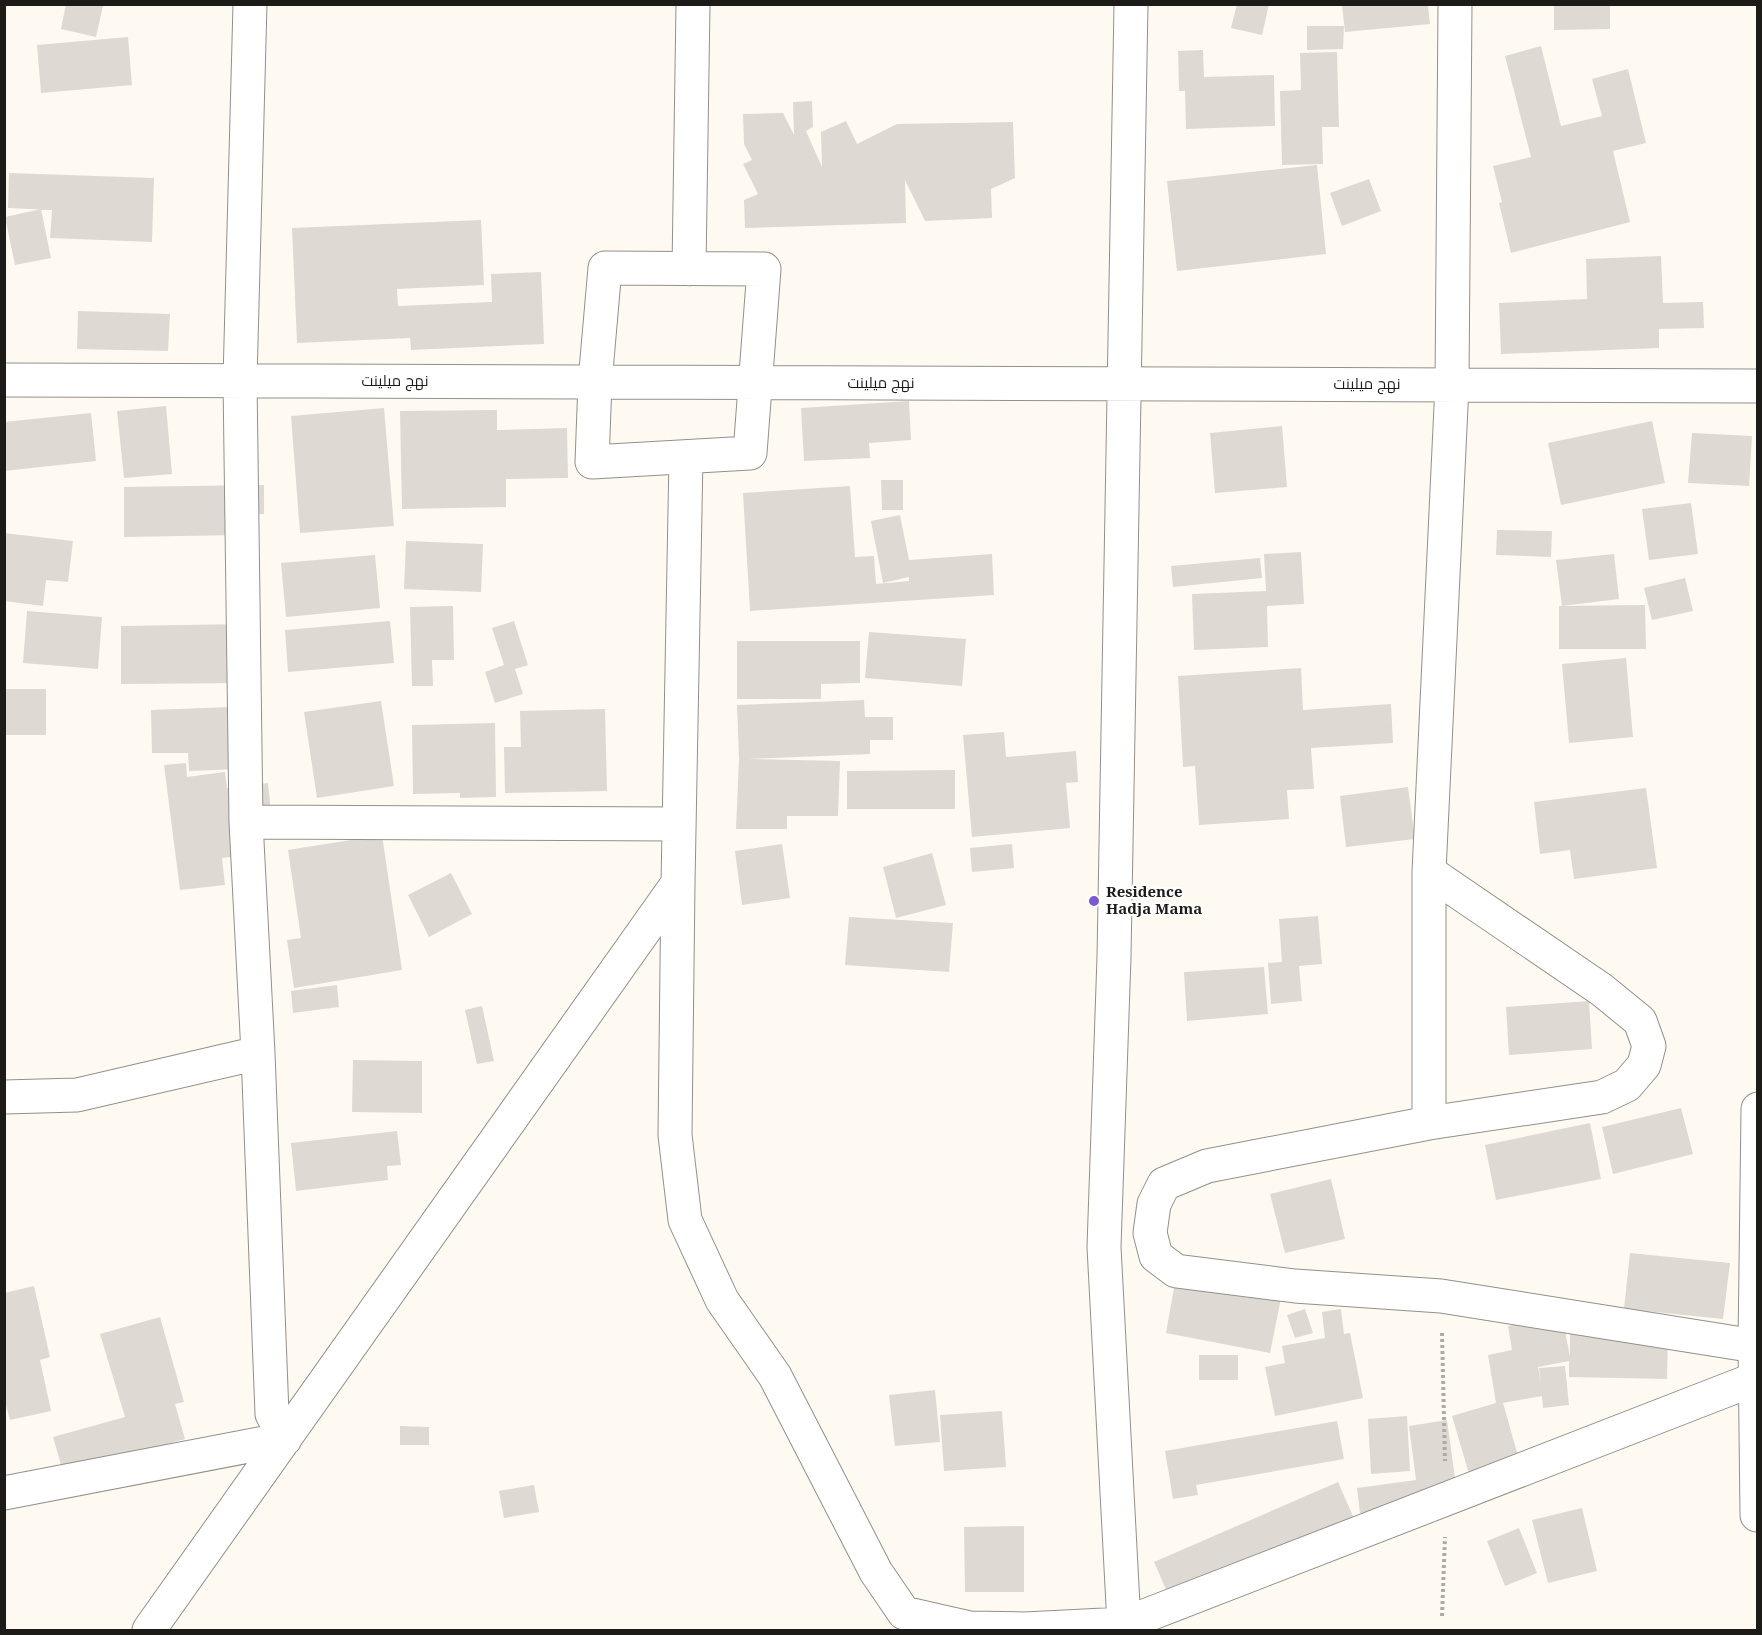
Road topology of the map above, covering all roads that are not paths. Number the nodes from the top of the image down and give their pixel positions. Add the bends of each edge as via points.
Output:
1 (250, 4) edge
2 (693, 4) edge
3 (1131, 4) edge
4 (1455, 4) edge
5 (689, 269) junction
6 (4, 380) edge
7 (240, 380) junction
8 (595, 382) junction
9 (755, 382) junction
10 (1125, 384) junction
11 (1452, 385) junction
12 (1758, 386) edge
13 (686, 457) junction
14 (246, 822) junction
15 (679, 824) junction
16 (1429, 872) junction
17 (678, 883) junction
18 (616, 971) junction
19 (677, 981) junction
20 (258, 1053) junction
21 (4, 1097) edge
22 (1758, 1109) edge
23 (1429, 1123) junction
24 (1755, 1346) junction
25 (1755, 1379) junction
26 (285, 1439) junction
27 (4, 1493) edge
28 (1757, 1515) edge
29 (1124, 1624) junction
30 (149, 1630) edge

1 - 7 street
2 - 5 street
3 - 10 street
4 - 11 street
5 - 8 street via 605,268
5 - 9 street via 764,269
6 - 7 street, نهج ميلينت
7 - 8 street, نهج ميلينت
7 - 14 street
8 - 9 street, نهج ميلينت
8 - 13 street via 591,462
9 - 10 street, نهج ميلينت
9 - 13 street via 750,453
10 - 11 street, نهج ميلينت
10 - 29 street via 1104,1247
11 - 12 street, نهج ميلينت
11 - 16 street
13 - 15 street
14 - 15 street
14 - 20 street
15 - 17 street
16 - 23 street
16 - 23 street via 1602,990 1640,1021 1649,1046 1644,1065 1627,1084 1602,1097
17 - 18 street
17 - 19 street
18 - 19 street via 639,963
18 - 26 street
19 - 29 street via 675,1135 686,1220 722,1300 775,1377 876,1572 904,1613 970,1628
20 - 21 street via 78,1095
20 - 26 street via 272,1414
22 - 24 street
23 - 24 street via 1207,1166 1164,1184 1154,1204 1150,1233 1156,1256 1176,1271 1295,1286 1441,1296
24 - 25 street
25 - 28 street
25 - 29 street
26 - 27 street
26 - 30 street

